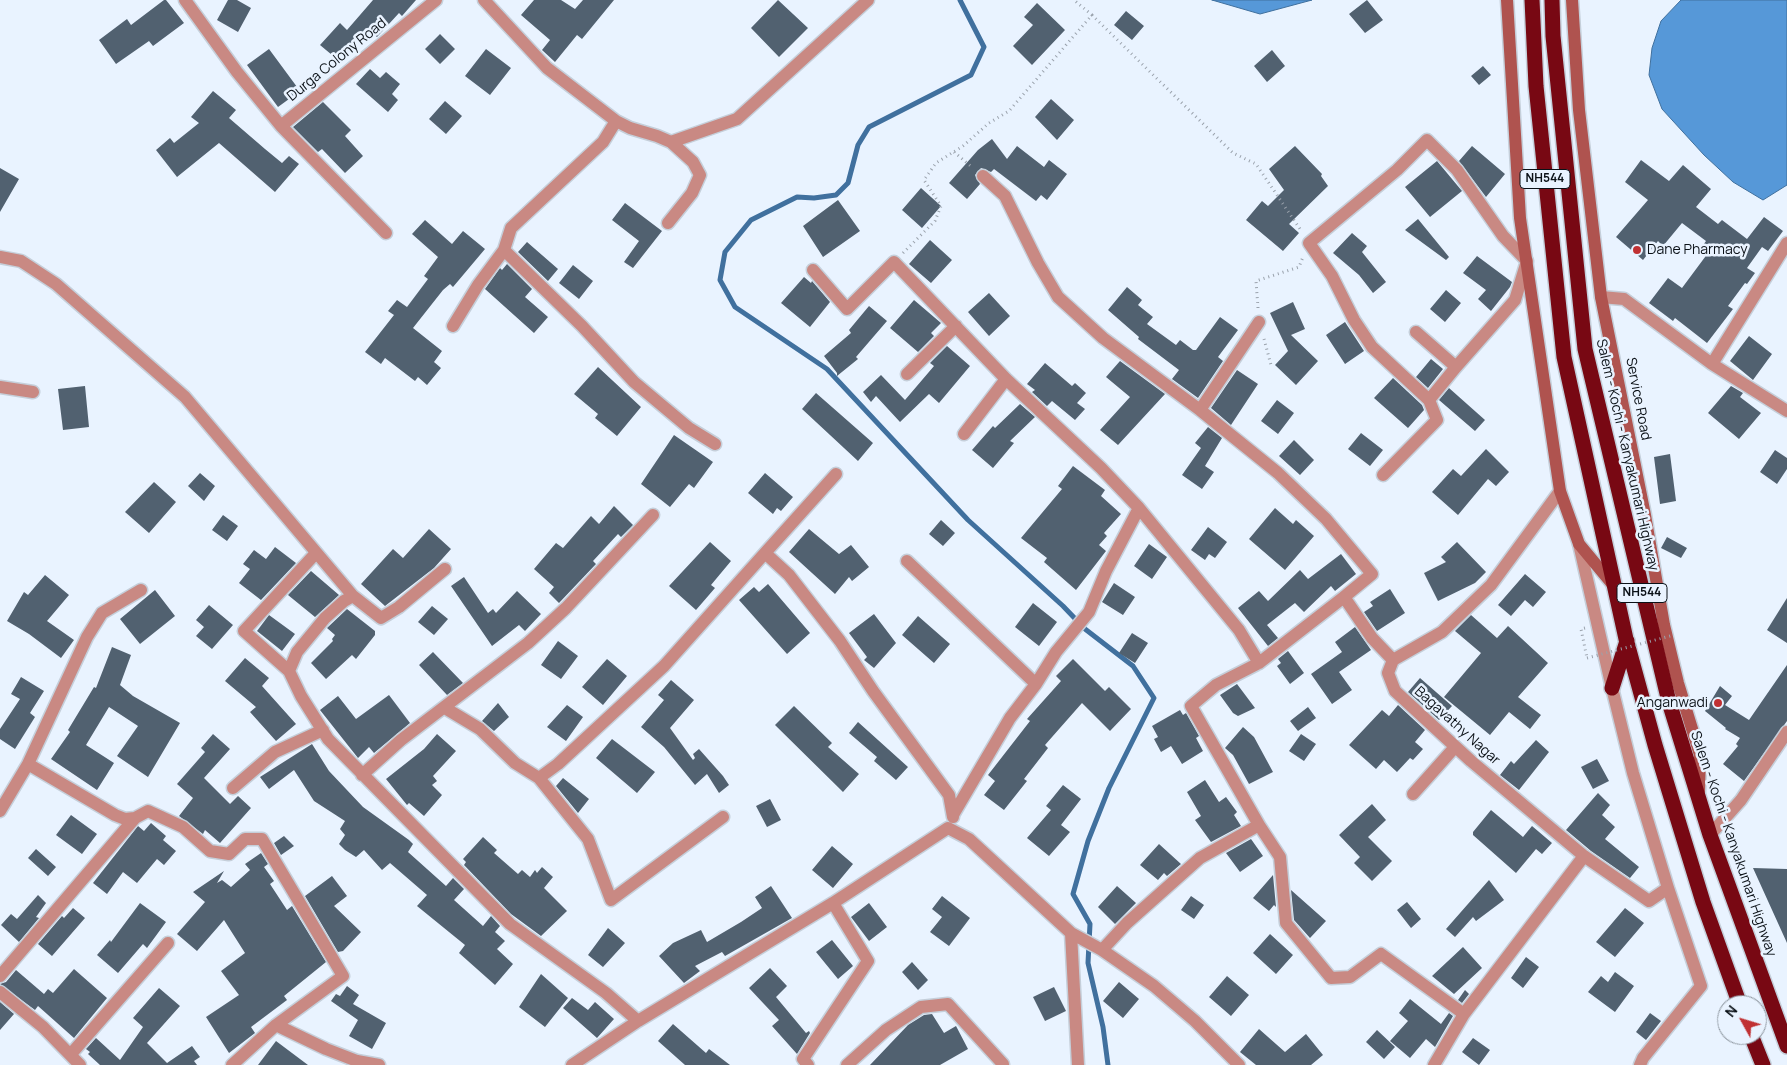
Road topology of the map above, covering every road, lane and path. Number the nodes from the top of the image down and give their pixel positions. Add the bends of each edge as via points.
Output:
1 (184, 0) edge
2 (436, 0) edge
3 (484, 0) edge
4 (868, 0) edge
5 (1074, 0) edge
6 (1507, 0) edge
7 (1532, 0) edge
8 (1552, 0) edge
9 (1572, 0) edge
10 (1092, 15) junction
11 (616, 121) junction
12 (281, 126) junction
13 (670, 142) junction
14 (954, 152) junction
15 (983, 176) joint
16 (668, 223) dead end
17 (386, 233) dead end
18 (1309, 243) junction
19 (1787, 243) edge
20 (504, 250) junction
21 (0, 257) edge
22 (1527, 261) junction
23 (894, 262) junction
24 (813, 270) dead end
25 (1601, 297) junction
26 (1259, 322) junction
27 (453, 326) dead end
28 (956, 326) junction
29 (1416, 332) dead end
30 (1712, 364) junction
31 (1272, 365) dead end
32 (1456, 367) junction
33 (907, 374) dead end
34 (1006, 378) junction
35 (0, 387) edge
36 (33, 392) dead end
37 (1429, 400) junction
38 (1200, 410) junction
39 (1787, 411) edge
40 (964, 434) dead end
41 (715, 444) dead end
42 (836, 474) dead end
43 (1382, 475) dead end
44 (1560, 491) junction
45 (1139, 508) junction
46 (653, 515) dead end
47 (1579, 544) junction
48 (316, 553) junction
49 (765, 553) junction
50 (907, 561) dead end
51 (445, 569) dead end
52 (1615, 587) junction
53 (141, 590) dead end
54 (353, 596) junction
55 (1344, 597) junction
56 (1581, 629) dead end
57 (1674, 636) dead end
58 (1627, 641) junction
59 (1393, 660) junction
60 (1259, 662) junction
61 (289, 671) junction
62 (1036, 684) junction
63 (1612, 688) junction
64 (445, 708) junction
65 (323, 730) junction
66 (1787, 732) edge
67 (1455, 747) junction
68 (28, 764) junction
69 (362, 775) junction
70 (539, 778) junction
71 (232, 788) dead end
72 (1413, 794) dead end
73 (1699, 798) junction
74 (0, 811) edge
75 (954, 815) junction
76 (722, 817) dead end
77 (135, 818) junction
78 (1259, 824) junction
79 (948, 828) junction
80 (1710, 835) junction
81 (1584, 856) junction
82 (1668, 888) junction
83 (833, 904) junction
84 (1071, 933) junction
85 (168, 943) dead end
86 (1093, 945) junction
87 (0, 976) edge
88 (0, 992) edge
89 (1736, 995) edge
90 (1464, 1014) junction
91 (638, 1021) junction
92 (276, 1025) junction
93 (1755, 1045) edge
94 (1787, 1046) edge
95 (71, 1054) junction
96 (238, 1064) edge
97 (1003, 1064) edge
98 (80, 1065) edge
99 (379, 1065) edge
100 (572, 1065) edge
101 (808, 1065) edge
102 (847, 1065) edge
103 (1078, 1065) edge
104 (1239, 1065) edge
105 (1434, 1065) edge
106 (1640, 1065) edge
107 (1763, 1065) edge

1 - 12 street
2 - 12 street, Durga Colony Road
3 - 11 street via 547,68
4 - 13 street via 737,119
5 - 10 path
6 - 22 street via 1519,199
7 - 52 highway, NH544 via 1536,86 1564,357
8 - 73 highway, Salem - Kochi - Kanyakumari Highway / NH544 via 1585,349 1669,702
9 - 25 street, Service Road via 1579,110
10 - 14 path via 1009,111
10 - 18 path via 1228,148 1256,164
11 - 13 street
11 - 20 street via 603,142 510,228
12 - 17 street
13 - 16 street via 693,162 700,175 692,193
14 - 15 path
14 - 23 path via 936,164 924,180 942,206 934,221
15 - 38 street via 1004,196 1058,297 1103,338
18 - 22 street via 1397,170 1427,140 1457,170 1503,236
18 - 26 path via 1299,267 1256,281
18 - 37 street via 1332,276 1372,347
19 - 30 street
20 - 27 street
20 - 41 street via 634,382 688,428
21 - 48 street via 21,261 56,284 186,397
22 - 32 street via 1515,300
22 - 44 street
23 - 24 street via 847,309
23 - 28 street
25 - 30 street via 1624,299
25 - 73 street, Service Road via 1664,625 1700,755
26 - 31 path
26 - 38 street
28 - 33 street
28 - 34 street
29 - 32 street
30 - 39 street
32 - 37 street
34 - 40 street
34 - 45 street
35 - 36 street
37 - 43 street via 1437,420
38 - 55 street via 1278,473 1326,519 1372,574
42 - 49 street
44 - 47 street
44 - 59 street via 1490,585 1442,632
45 - 60 street via 1239,630
45 - 62 street via 1120,540 1089,612 1056,652
46 - 64 street via 547,626
47 - 52 street
47 - 63 street
48 - 54 street
48 - 61 street via 244,631
49 - 70 street via 664,666
49 - 75 street via 789,575 840,641 949,795
50 - 62 street
51 - 54 street via 381,618
52 - 58 highway, NH544
53 - 68 street via 102,613 87,637
54 - 61 street via 325,618 296,652
55 - 59 street via 1372,638
55 - 60 street
56 - 57 path, bridge via 1587,658
58 - 63 highway
58 - 89 highway, NH544 via 1703,902
59 - 67 street, Bagavathy Nagar via 1388,673 1396,691
60 - 78 street via 1216,685 1191,706
61 - 65 street
62 - 75 street via 1010,718
63 - 82 street
64 - 69 street via 401,740
64 - 70 street via 480,729 515,763
65 - 69 street
65 - 71 street via 275,752
66 - 80 street via 1741,800
67 - 72 street
67 - 81 street, Bagavathy Nagar
68 - 74 street
68 - 77 street via 115,815
69 - 91 street via 510,924 606,993
70 - 76 street via 588,839 611,900
73 - 80 highway, Salem - Kochi - Kanyakumari Highway / NH544
75 - 79 street
77 - 87 street
77 - 92 street via 148,811 183,827 210,851 229,854 245,840 262,839 344,976
78 - 86 street via 1200,858 1133,918
78 - 90 street via 1280,857 1286,924 1331,978 1350,977 1381,954
79 - 83 street
79 - 84 street via 969,839
80 - 94 highway, Salem - Kochi - Kanyakumari Highway / NH544
81 - 82 street, Bagavathy Nagar via 1649,900
81 - 90 street
82 - 106 street via 1701,986
83 - 91 street
83 - 101 street via 868,961 803,1059
84 - 86 street
84 - 103 street
85 - 95 street
86 - 104 street via 1154,986
88 - 95 street
90 - 105 street
91 - 100 street
92 - 96 street
92 - 99 street via 326,1049 357,1061
93 - 107 highway
95 - 98 street
97 - 102 street via 948,1004 921,1007 886,1030

